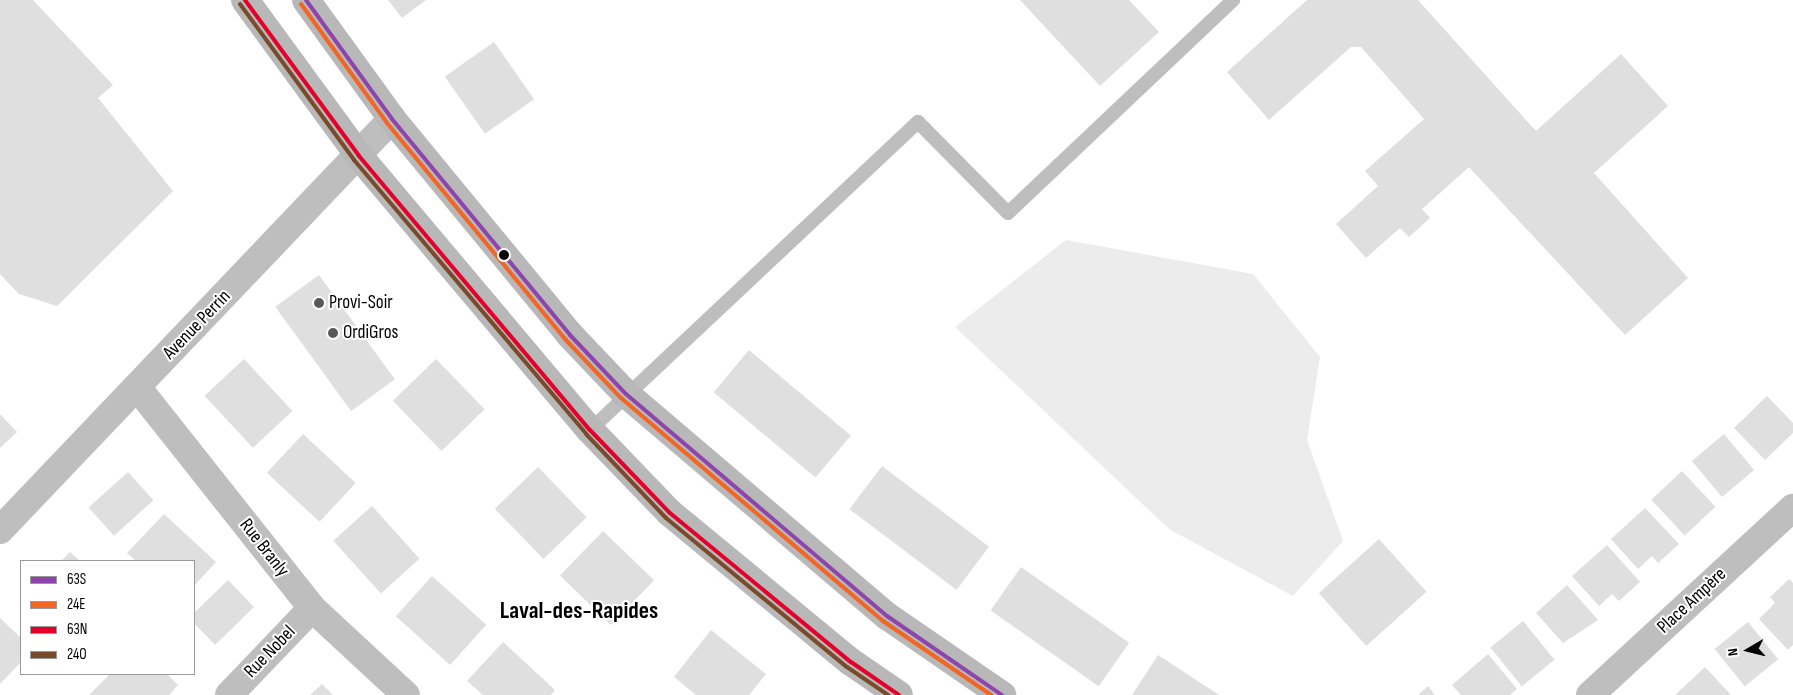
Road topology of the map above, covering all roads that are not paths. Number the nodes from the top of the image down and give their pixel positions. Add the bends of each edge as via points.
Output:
1 (245, 0) edge
2 (306, 0) edge
3 (1233, 0) edge
4 (392, 119) junction
5 (359, 156) junction
6 (137, 387) junction
7 (626, 394) junction
8 (590, 430) junction
9 (1793, 508) edge
10 (0, 530) edge
11 (312, 608) junction
12 (229, 695) edge
13 (406, 695) edge
14 (899, 695) edge
15 (1002, 695) edge
16 (1590, 695) edge

1 - 5 street
2 - 4 street
3 - 7 lane via 1008,214 918,122
4 - 5 street, Avenue Perrin
4 - 7 street via 570,335
5 - 6 street, Avenue Perrin
5 - 8 street
6 - 10 street, Avenue Perrin
6 - 11 street, Rue Branly
7 - 8 lane
7 - 15 street via 887,616
8 - 14 street via 670,513 851,662
9 - 16 street, Place Ampère
11 - 12 street, Rue Nobel
11 - 13 street, Rue Branly

